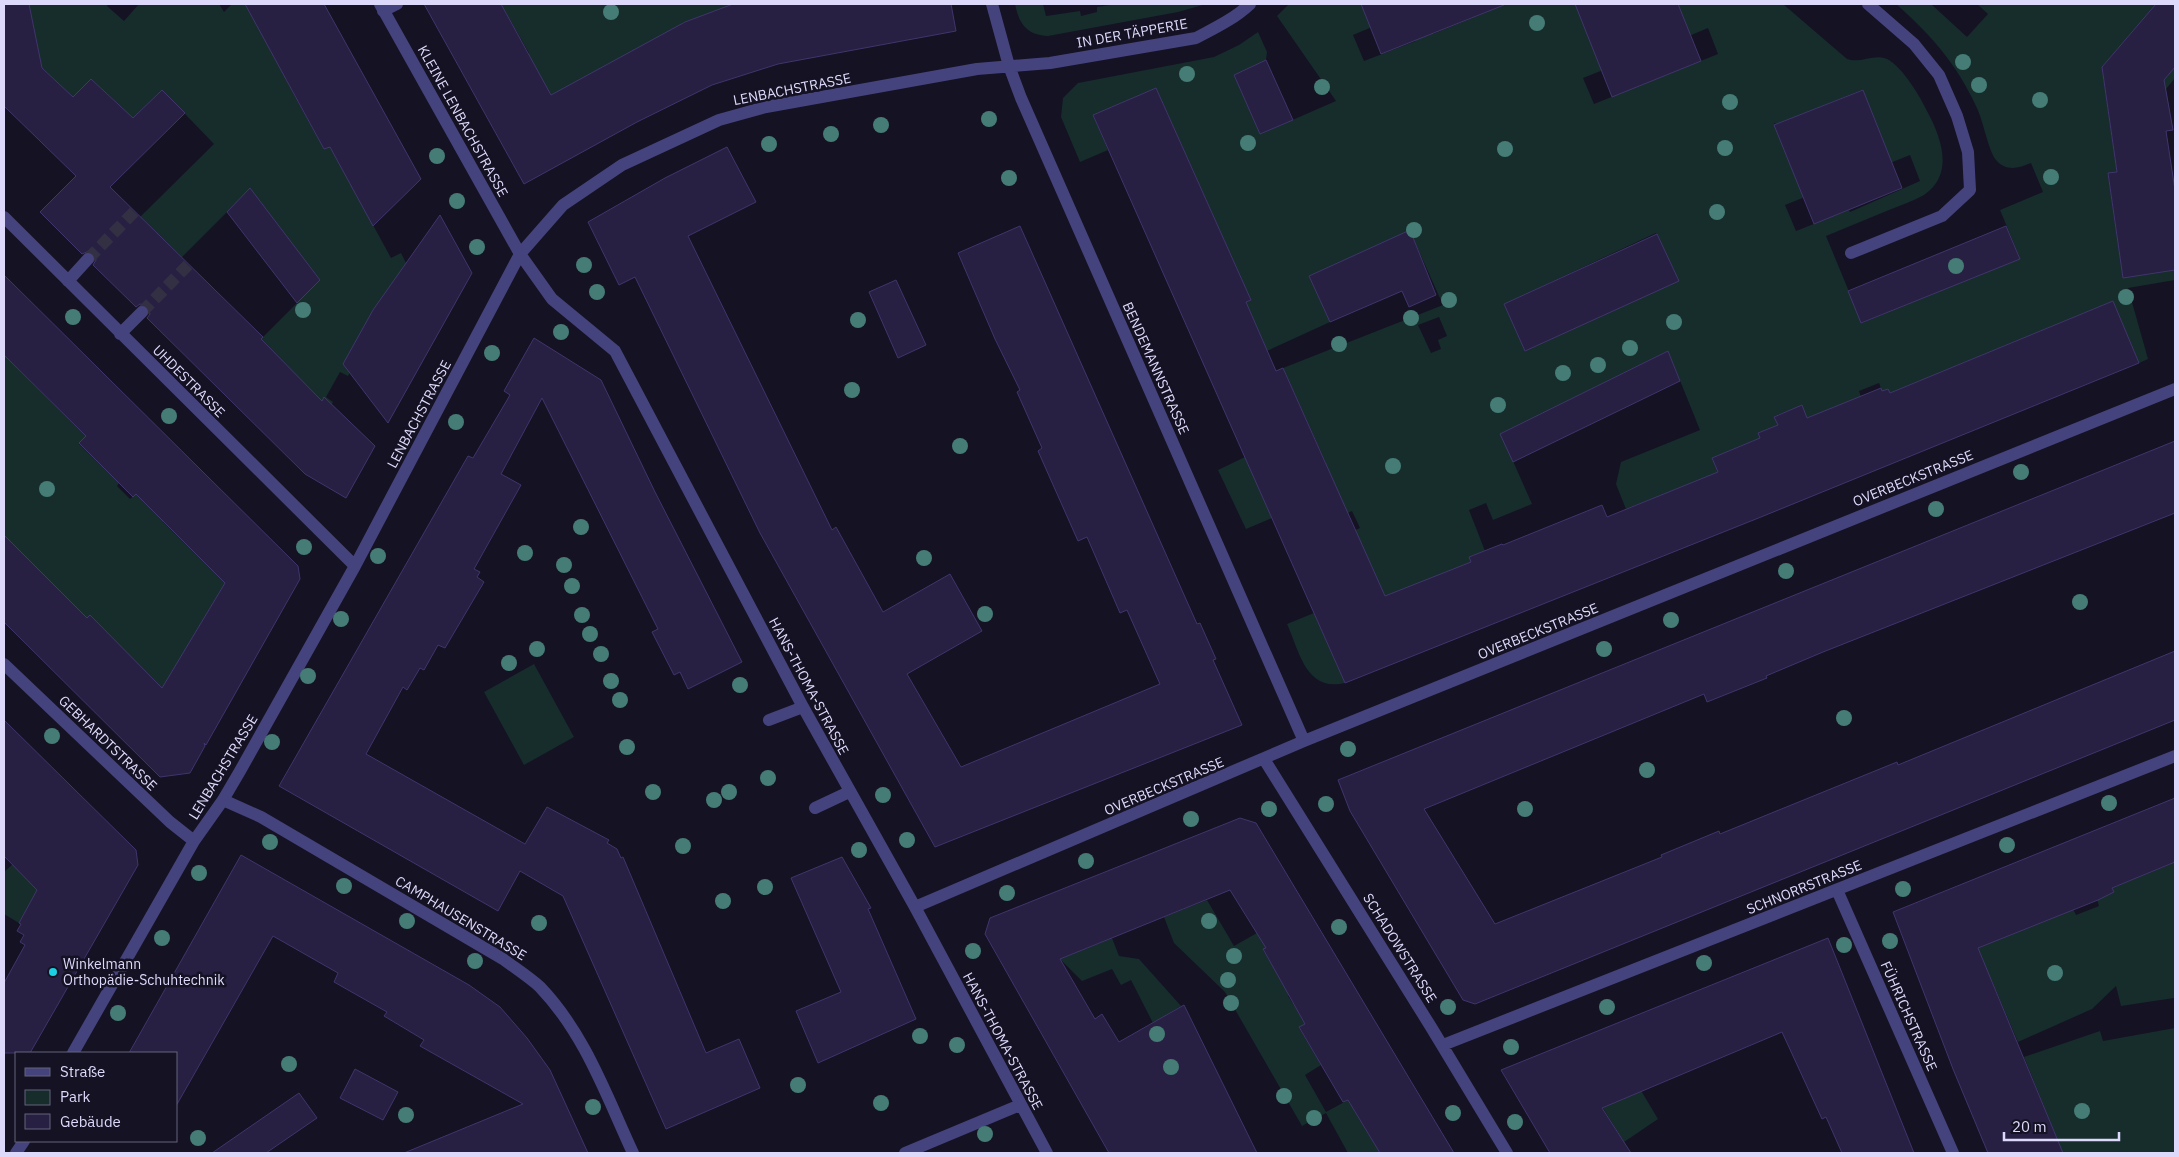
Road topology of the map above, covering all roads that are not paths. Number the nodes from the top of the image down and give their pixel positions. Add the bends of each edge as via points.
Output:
1 (397, 4) edge
2 (992, 4) edge
3 (1250, 4) edge
4 (1868, 4) edge
5 (382, 7) edge
6 (1009, 66) junction
7 (4, 217) edge
8 (1851, 253) dead end
9 (520, 254) junction
10 (88, 260) tunnel mouth
11 (68, 281) junction
12 (142, 312) tunnel mouth
13 (120, 334) junction
14 (2175, 389) edge
15 (355, 566) junction
16 (4, 664) edge
17 (803, 707) junction
18 (770, 720) dead end
19 (1304, 741) junction
20 (2175, 756) edge
21 (1264, 759) junction
22 (849, 792) junction
23 (223, 800) junction
24 (815, 808) dead end
25 (194, 842) junction
26 (1837, 890) junction
27 (915, 907) junction
28 (1442, 1045) junction
29 (74, 1052) edge
30 (1020, 1105) junction
31 (23, 1142) edge
32 (16, 1153) edge
33 (633, 1153) edge
34 (905, 1153) edge
35 (1047, 1153) edge
36 (1507, 1153) edge
37 (1953, 1153) edge

1 - 5 street
2 - 6 street, BENDEMANNSTRASSE
3 - 6 street, IN DER TÄPPERIE via 1196,38 1050,63
4 - 8 street via 1914,44 1939,76 1968,152 1970,190 1942,216
5 - 9 street, KLEINE LENBACHSTRASSE
6 - 9 street, LENBACHSTRASSE via 766,107 719,120 622,165 563,205
6 - 19 street, BENDEMANNSTRASSE
7 - 11 street, UHDESTRASSE
9 - 15 street, LENBACHSTRASSE
9 - 17 street, HANS-THOMA-STRASSE via 552,299 615,351
10 - 11 street
11 - 13 street, UHDESTRASSE
12 - 13 street
13 - 15 street, UHDESTRASSE
14 - 19 street, OVERBECKSTRASSE
15 - 23 street, LENBACHSTRASSE
16 - 25 street, GEBHARDTSTRASSE
17 - 18 street
17 - 22 street, HANS-THOMA-STRASSE
19 - 21 street, OVERBECKSTRASSE
20 - 26 street, SCHNORRSTRASSE
21 - 27 street, OVERBECKSTRASSE
21 - 28 street, SCHADOWSTRASSE
22 - 24 street
22 - 27 street, HANS-THOMA-STRASSE
23 - 25 street, LENBACHSTRASSE
23 - 33 street, CAMPHAUSENSTRASSE via 261,817 504,959 539,986 585,1048
25 - 29 street, LENBACHSTRASSE
26 - 28 street, SCHNORRSTRASSE
26 - 37 street, FÜHRICHSTRASSE
27 - 30 street, HANS-THOMA-STRASSE
28 - 36 street, SCHADOWSTRASSE
30 - 34 street
30 - 35 street, HANS-THOMA-STRASSE
31 - 32 street

